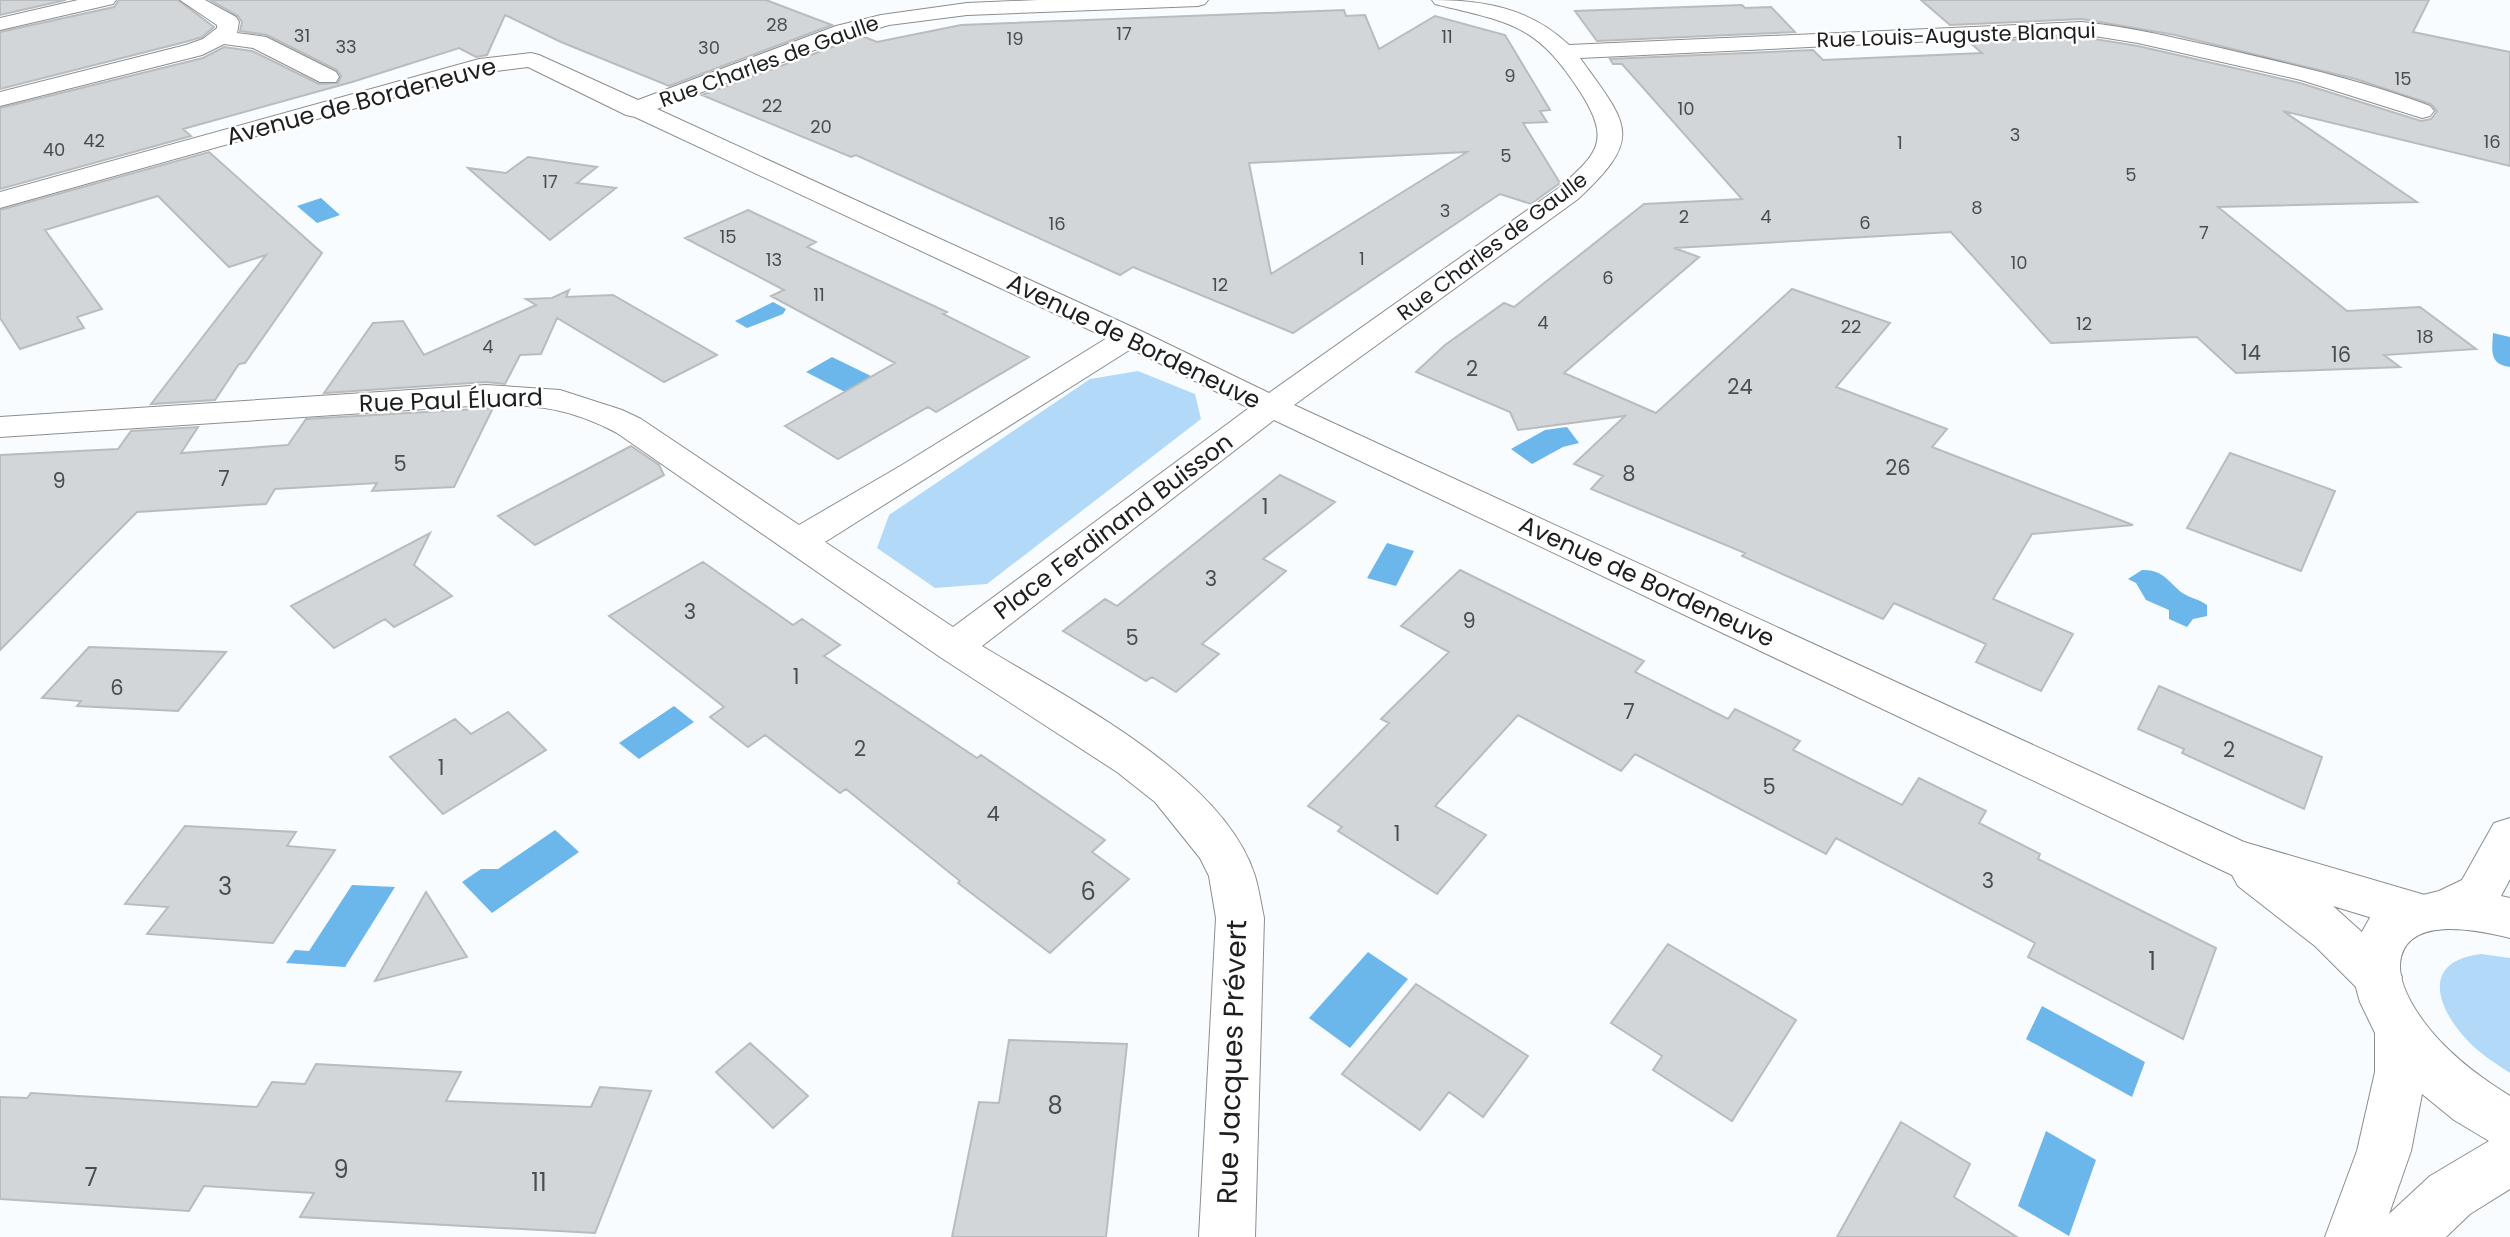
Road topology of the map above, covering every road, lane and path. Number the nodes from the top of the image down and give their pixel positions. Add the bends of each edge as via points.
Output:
1 (106, 0) edge
2 (190, 0) edge
3 (1198, 0) edge
4 (1443, 0) edge
5 (0, 24) edge
6 (222, 37) junction
7 (1564, 52) junction
8 (328, 77) dead end
9 (0, 99) edge
10 (634, 110) junction
11 (2421, 111) dead end
12 (0, 200) edge
13 (1130, 337) junction
14 (1272, 407) junction
15 (0, 427) edge
16 (799, 541) junction
17 (954, 647) junction
18 (2510, 836) edge
19 (2233, 857) junction
20 (2433, 910) junction
21 (2510, 918) edge
22 (2378, 977) junction
23 (2400, 1028) junction
24 (2510, 1124) edge
25 (2510, 1158) edge
26 (1227, 1237) edge
27 (2353, 1237) edge
28 (2406, 1237) edge

1 - 5 street
2 - 6 street via 228,22
3 - 10 street, Rue Charles de Gaulle via 865,15
4 - 7 street, Rue Charles de Gaulle via 1526,24
6 - 8 street via 258,42
6 - 9 street via 194,50
7 - 11 street, Rue Louis-Auguste Blanqui via 2091,29 2331,80
7 - 14 street, Rue Charles de Gaulle via 1609,122 1612,134 1604,156 1569,193
10 - 12 street, Avenue de Bordeneuve via 531,60 502,62
10 - 13 street, Avenue de Bordeneuve
13 - 14 street, Avenue de Bordeneuve
13 - 16 street
14 - 17 street, Place Ferdinand Buisson
14 - 19 street, Avenue de Bordeneuve
15 - 16 street, Rue Paul Éluard via 486,395 557,397 629,426
16 - 17 street, Rue Paul Éluard
17 - 26 street, Rue Jacques Prévert via 1132,760 1170,790 1216,845 1232,875 1240,919
18 - 20 street via 2478,894
19 - 20 street, Avenue de Bordeneuve
19 - 22 street, Avenue de Bordeneuve via 2332,932
20 - 21 street, Avenue de Bordeneuve via 2487,911
20 - 22 street via 2398,921 2384,936 2377,954
22 - 23 street
23 - 24 street via 2426,1061 2462,1093
23 - 27 street via 2401,1072 2384,1151
25 - 28 street via 2450,1195

